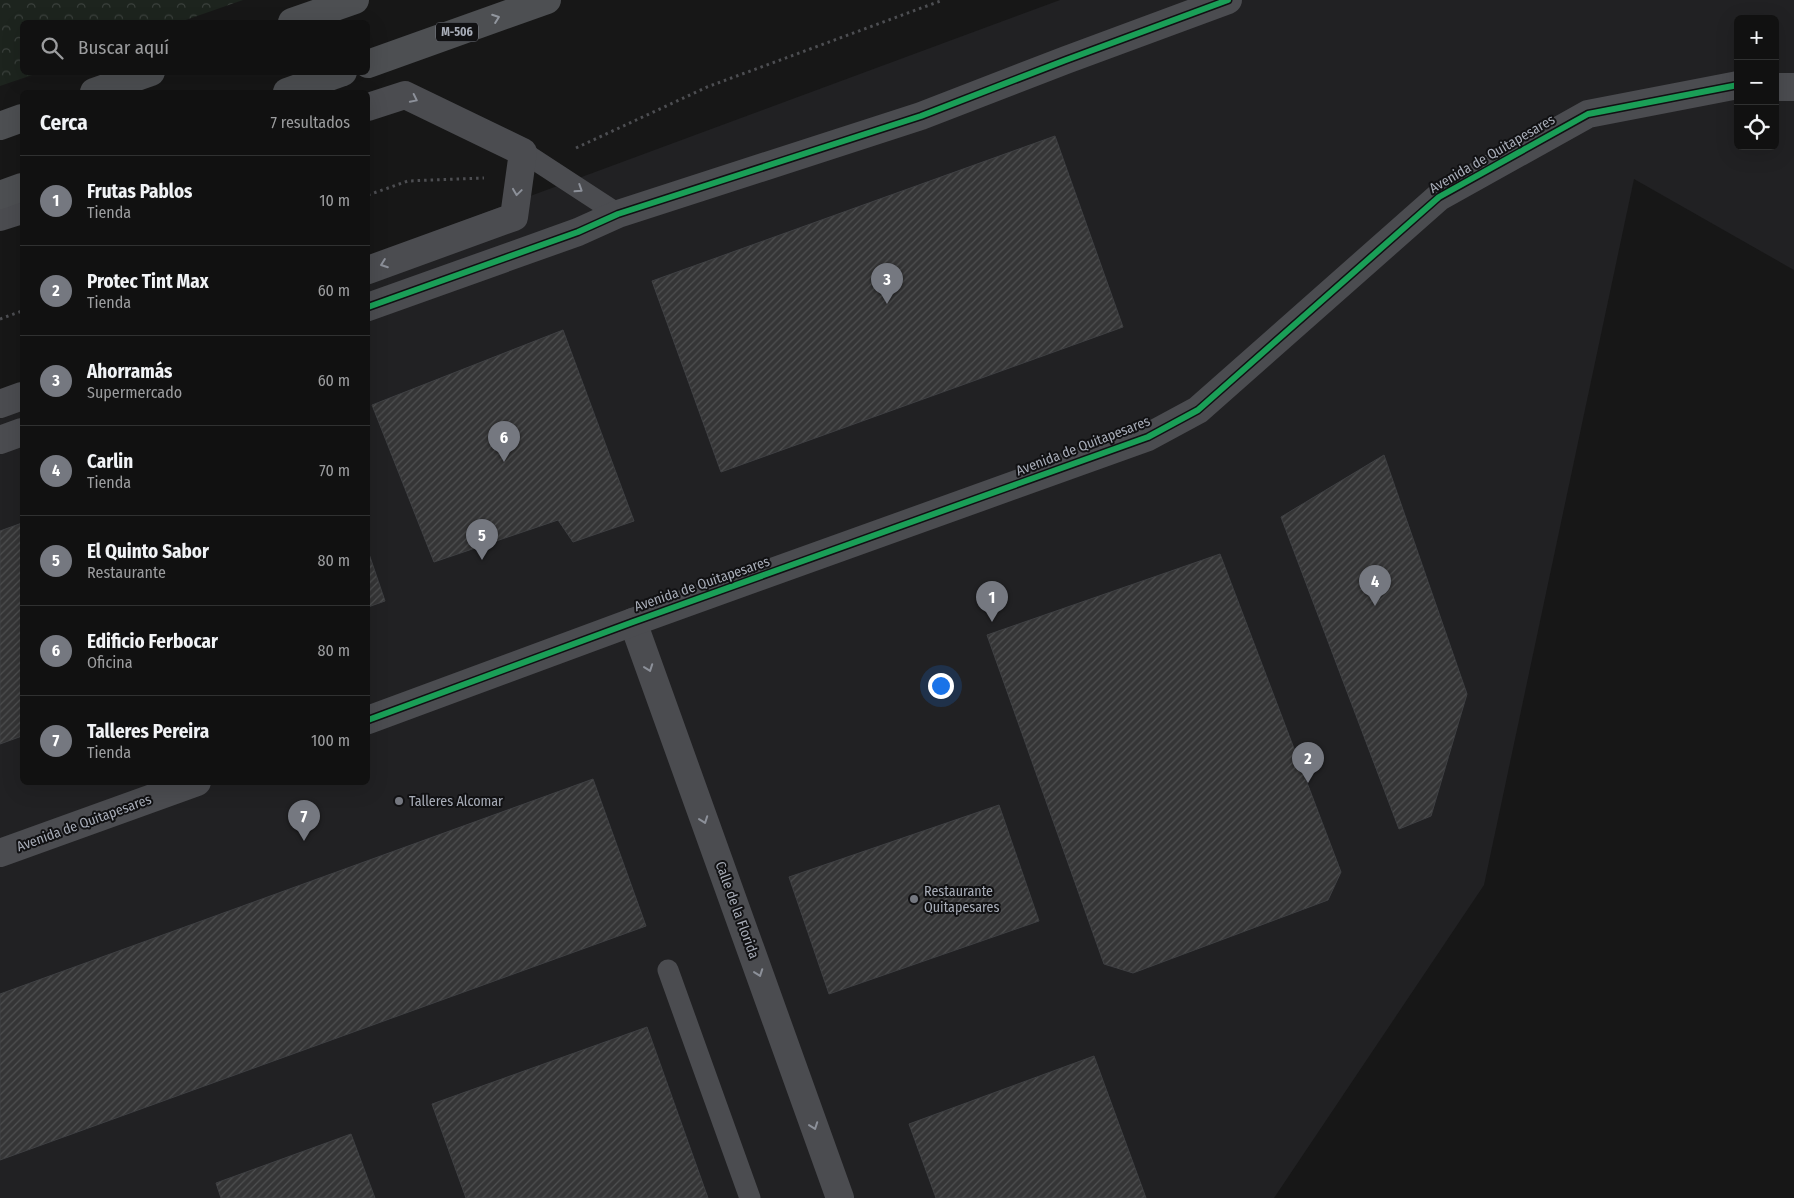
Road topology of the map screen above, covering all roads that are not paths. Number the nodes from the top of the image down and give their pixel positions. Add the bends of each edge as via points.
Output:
1 (355, 0) edge
2 (546, 0) edge
3 (1228, 0) edge
4 (298, 20) edge
5 (370, 63) edge
6 (142, 75) edge
7 (335, 75) edge
8 (1734, 86) edge
9 (1779, 86) edge
10 (1794, 88) edge
11 (100, 90) edge
12 (293, 90) edge
13 (370, 106) edge
14 (20, 119) edge
15 (0, 126) edge
16 (523, 152) junction
17 (20, 188) edge
18 (0, 195) edge
19 (20, 211) edge
20 (618, 214) junction
21 (0, 217) edge
22 (370, 269) edge
23 (370, 307) edge
24 (20, 397) edge
25 (0, 404) edge
26 (20, 433) edge
27 (0, 440) edge
28 (633, 622) junction
29 (370, 719) edge
30 (189, 785) edge
31 (0, 853) edge
32 (668, 970) dead end
33 (750, 1198) edge
34 (840, 1198) edge

1 - 4 main road
5 -> 2 main road, M-506
3 - 20 street via 921,116
6 - 11 main road
7 - 12 main road
8 - 28 street, Avenida de Quitapesares via 1588,114 1439,197 1198,410 1148,437
9 - 10 street
13 -> 16 street via 405,95
14 - 15 main road
16 -> 20 lane
16 -> 22 street via 514,217
17 - 18 main road
19 - 21 street
20 - 23 street via 578,232
24 - 25 street
26 - 27 street
28 - 29 street, Avenida de Quitapesares
28 -> 34 street, Calle de la Florida
30 - 31 street, Avenida de Quitapesares
32 - 33 lane

